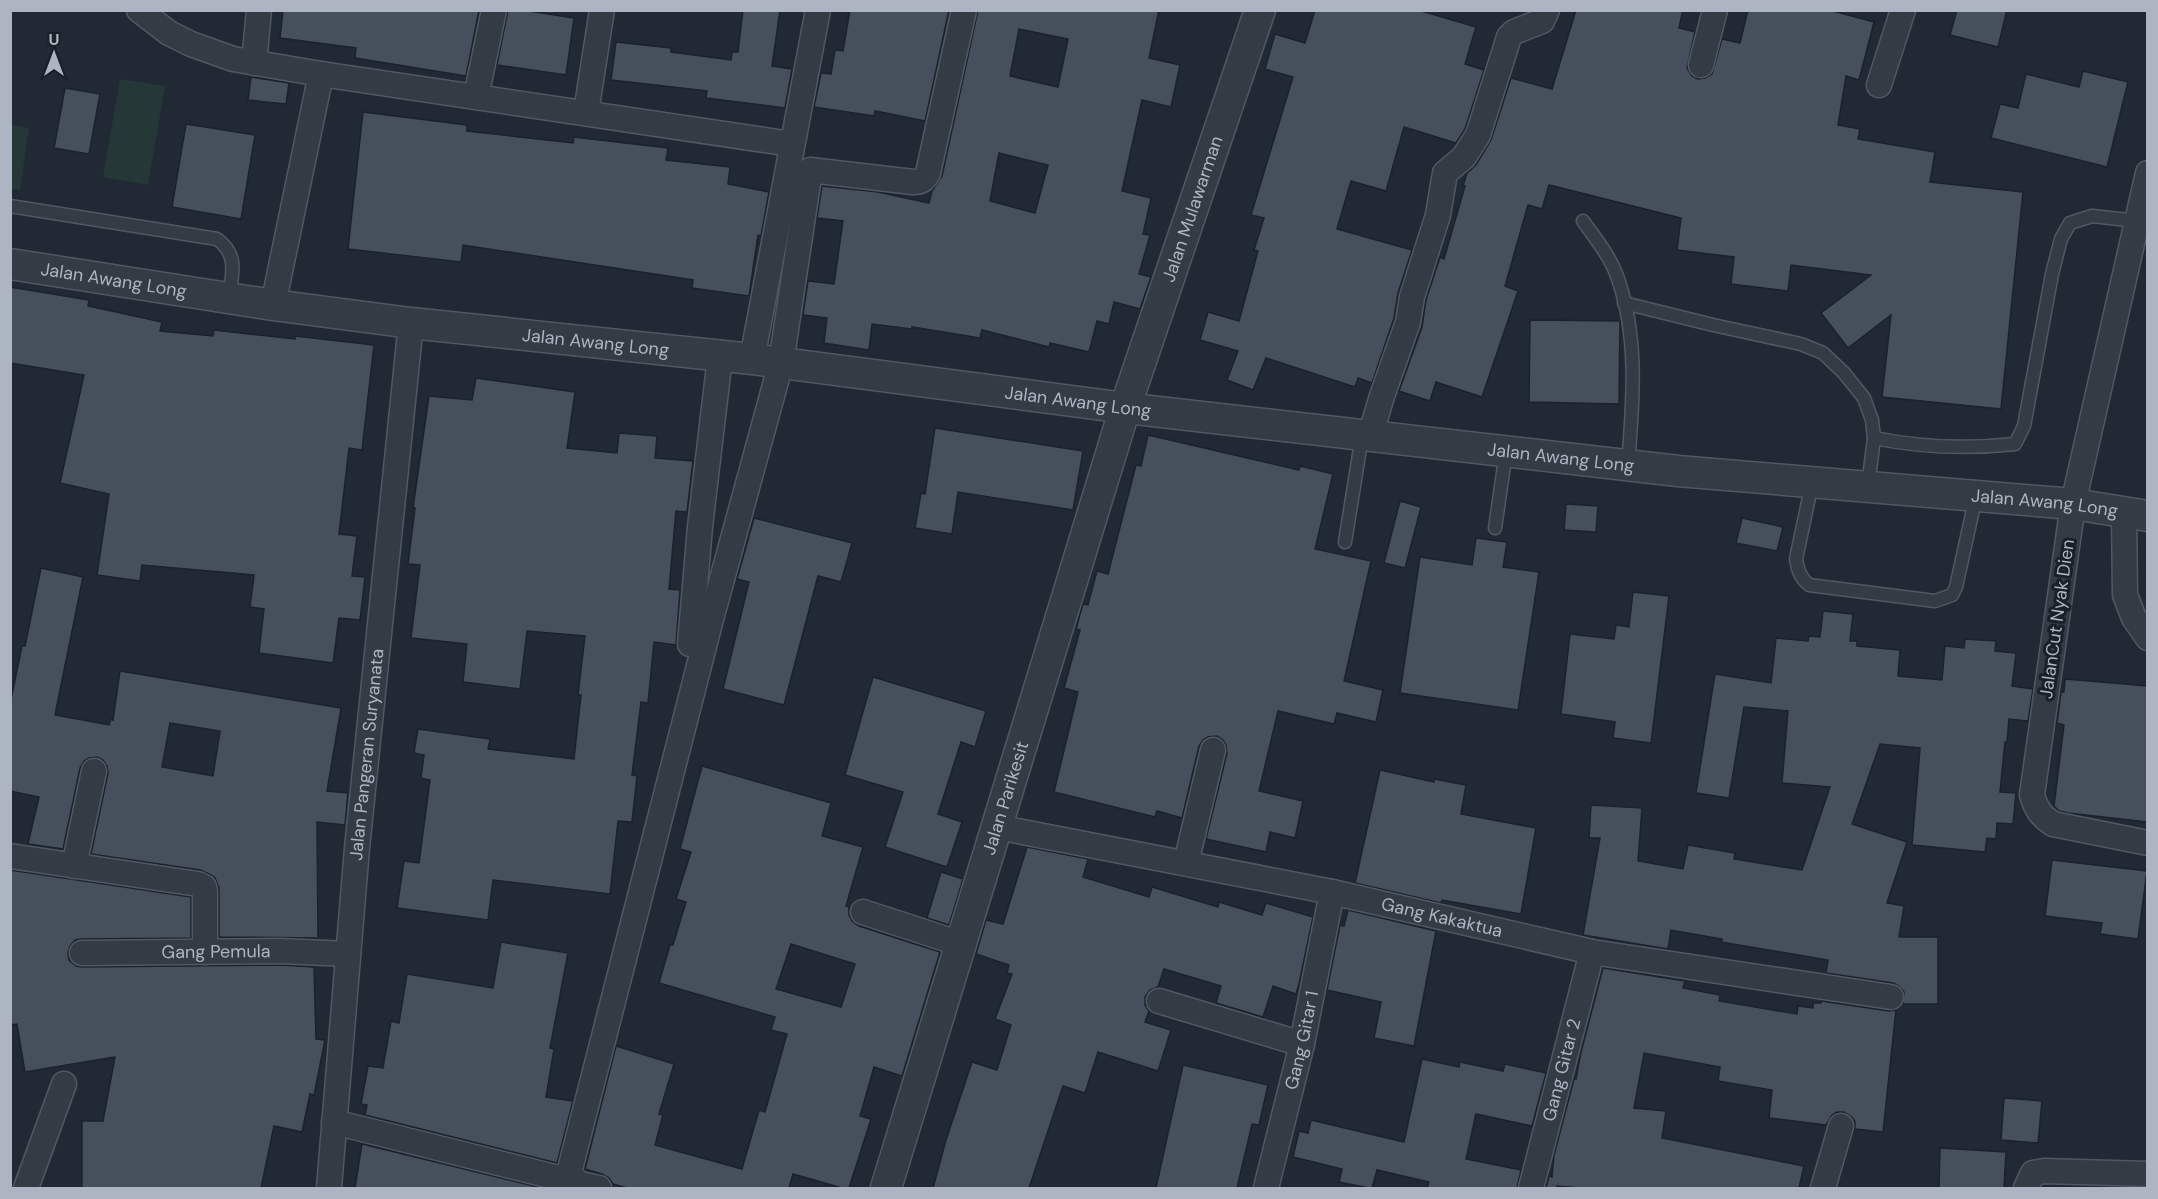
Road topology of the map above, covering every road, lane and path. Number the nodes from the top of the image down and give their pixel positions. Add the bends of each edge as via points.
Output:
1 (139, 10) edge
2 (259, 10) edge
3 (494, 10) edge
4 (602, 10) edge
5 (818, 10) edge
6 (964, 10) edge
7 (1260, 10) edge
8 (1546, 10) edge
9 (1715, 10) edge
10 (1903, 10) edge
11 (254, 63) junction
12 (1701, 65) dead end
13 (321, 74) junction
14 (1879, 85) dead end
15 (477, 97) junction
16 (586, 112) junction
17 (791, 144) junction
18 (2148, 173) edge
19 (10, 206) edge
20 (1583, 221) dead end
21 (2137, 221) junction
22 (10, 264) edge
23 (229, 298) junction
24 (1624, 303) junction
25 (273, 305) junction
26 (411, 323) junction
27 (720, 357) junction
28 (752, 359) junction
29 (781, 363) junction
30 (1125, 408) junction
31 (1366, 435) junction
32 (1874, 438) junction
33 (1506, 451) junction
34 (1629, 465) junction
35 (1812, 483) junction
36 (1868, 487) junction
37 (1976, 496) junction
38 (2073, 504) junction
39 (2136, 515) edge
40 (1495, 528) dead end
41 (1345, 542) dead end
42 (2148, 638) edge
43 (690, 644) dead end
44 (1214, 750) dead end
45 (94, 771) dead end
46 (997, 827) junction
47 (2148, 843) edge
48 (10, 856) edge
49 (1186, 863) junction
50 (74, 866) junction
51 (1332, 892) junction
52 (863, 912) dead end
53 (961, 944) junction
54 (205, 952) junction
55 (1592, 952) junction
56 (82, 953) dead end
57 (348, 954) junction
58 (1891, 997) dead end
59 (1159, 1001) dead end
60 (1302, 1044) junction
61 (64, 1084) dead end
62 (334, 1122) junction
63 (1841, 1126) dead end
64 (2148, 1174) edge
65 (575, 1182) junction
66 (26, 1188) edge
67 (329, 1188) edge
68 (599, 1188) edge
69 (886, 1188) edge
70 (1266, 1188) edge
71 (1532, 1188) edge
72 (1823, 1188) edge
73 (2026, 1188) edge

1 - 11 street via 191,44
2 - 11 street
3 - 15 street
4 - 16 street
5 - 17 street
6 - 29 street via 925,178 914,182 810,170
7 - 30 street, Jalan Mulawarman
8 - 31 street via 1542,21 1509,37 1478,135 1464,157 1445,173 1438,214 1408,322
9 - 12 street
10 - 14 street
11 - 13 street
13 - 15 street
13 - 25 street
15 - 16 street
16 - 17 street
17 - 28 street
18 - 21 street, JalanCut Nyak Dien
19 - 23 lane via 217,239 231,254
20 - 24 lane via 1617,275
21 - 32 lane via 2092,216 2070,223 2061,239 2024,426 2015,444 1906,444
21 - 38 street, JalanCut Nyak Dien
22 - 23 street, Jalan Awang Long
23 - 25 street, Jalan Awang Long
24 - 32 lane via 1801,344 1823,353 1864,398
24 - 34 lane via 1634,390
25 - 26 street, Jalan Awang Long
26 - 27 street, Jalan Awang Long
26 - 57 street, Jalan Pangeran Suryanata
27 - 28 street, Jalan Awang Long
27 - 43 street
28 - 29 street, Jalan Awang Long
29 - 30 street, Jalan Awang Long
29 - 65 street via 570,1169
30 - 31 street, Jalan Awang Long
30 - 46 street, Jalan Parikesit
31 - 33 street, Jalan Awang Long
31 - 41 lane
32 - 36 lane
33 - 34 street, Jalan Awang Long
33 - 40 lane
34 - 35 street, Jalan Awang Long
35 - 36 street, Jalan Awang Long
35 - 37 lane via 1796,560 1802,579 1809,585 1935,601 1952,595 1956,587
36 - 37 street, Jalan Awang Long
37 - 38 street, Jalan Awang Long
38 - 39 street, Jalan Awang Long
38 - 47 street, JalanCut Nyak Dien via 2032,795 2042,817 2054,824
39 - 42 street via 2125,595
44 - 49 street
45 - 50 street
46 - 49 street, Gang Kakaktua
46 - 53 street, Jalan Parikesit
48 - 50 street
49 - 51 street, Gang Kakaktua
50 - 54 street via 204,887
51 - 55 street, Gang Kakaktua
51 - 60 street, Gang Gitar 1
52 - 53 street
53 - 69 street, Jalan Parikesit
54 - 56 street, Gang Pemula
54 - 57 street, Gang Pemula
55 - 58 street, Gang Kakaktua
55 - 71 street, Gang Gitar 2
57 - 62 street, Jalan Pangeran Suryanata
59 - 60 street
60 - 70 street, Gang Gitar 1
61 - 66 street
62 - 65 street
62 - 67 street, Jalan Pangeran Suryanata
63 - 72 street
64 - 73 street via 2044,1171 2033,1173
65 - 68 street

